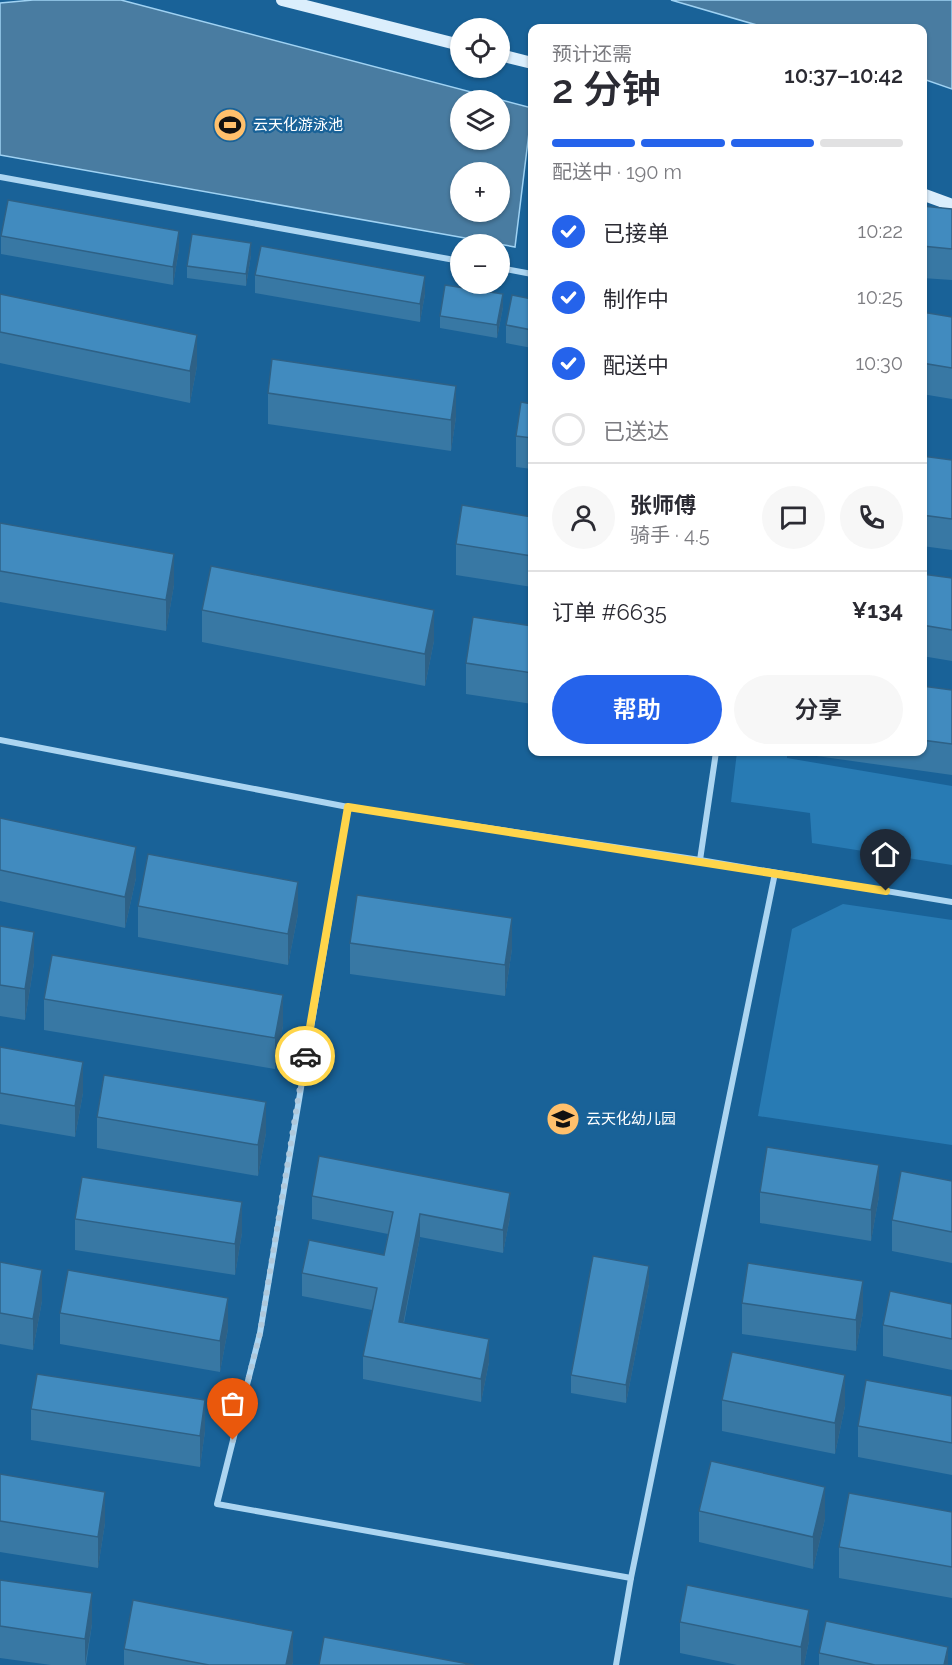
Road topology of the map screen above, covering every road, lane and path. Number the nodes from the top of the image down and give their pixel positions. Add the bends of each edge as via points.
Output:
1 (282, 0) edge
2 (450, 42) edge
3 (510, 57) edge
4 (528, 62) edge
5 (0, 177) edge
6 (927, 196) edge
7 (952, 205) edge
8 (450, 259) edge
9 (510, 270) edge
10 (528, 273) edge
11 (0, 740) edge
12 (715, 756) edge
13 (348, 807) junction
14 (700, 860) junction
15 (775, 873) junction
16 (952, 902) edge
17 (631, 1578) junction
18 (616, 1665) edge

1 - 2 main road
3 - 4 main road
5 - 8 street
6 - 7 main road
9 - 10 street
11 - 13 street
12 - 14 street
13 - 14 street
13 - 17 street via 260,1333 217,1504
14 - 15 street
15 - 16 street
15 - 17 street
17 - 18 street

